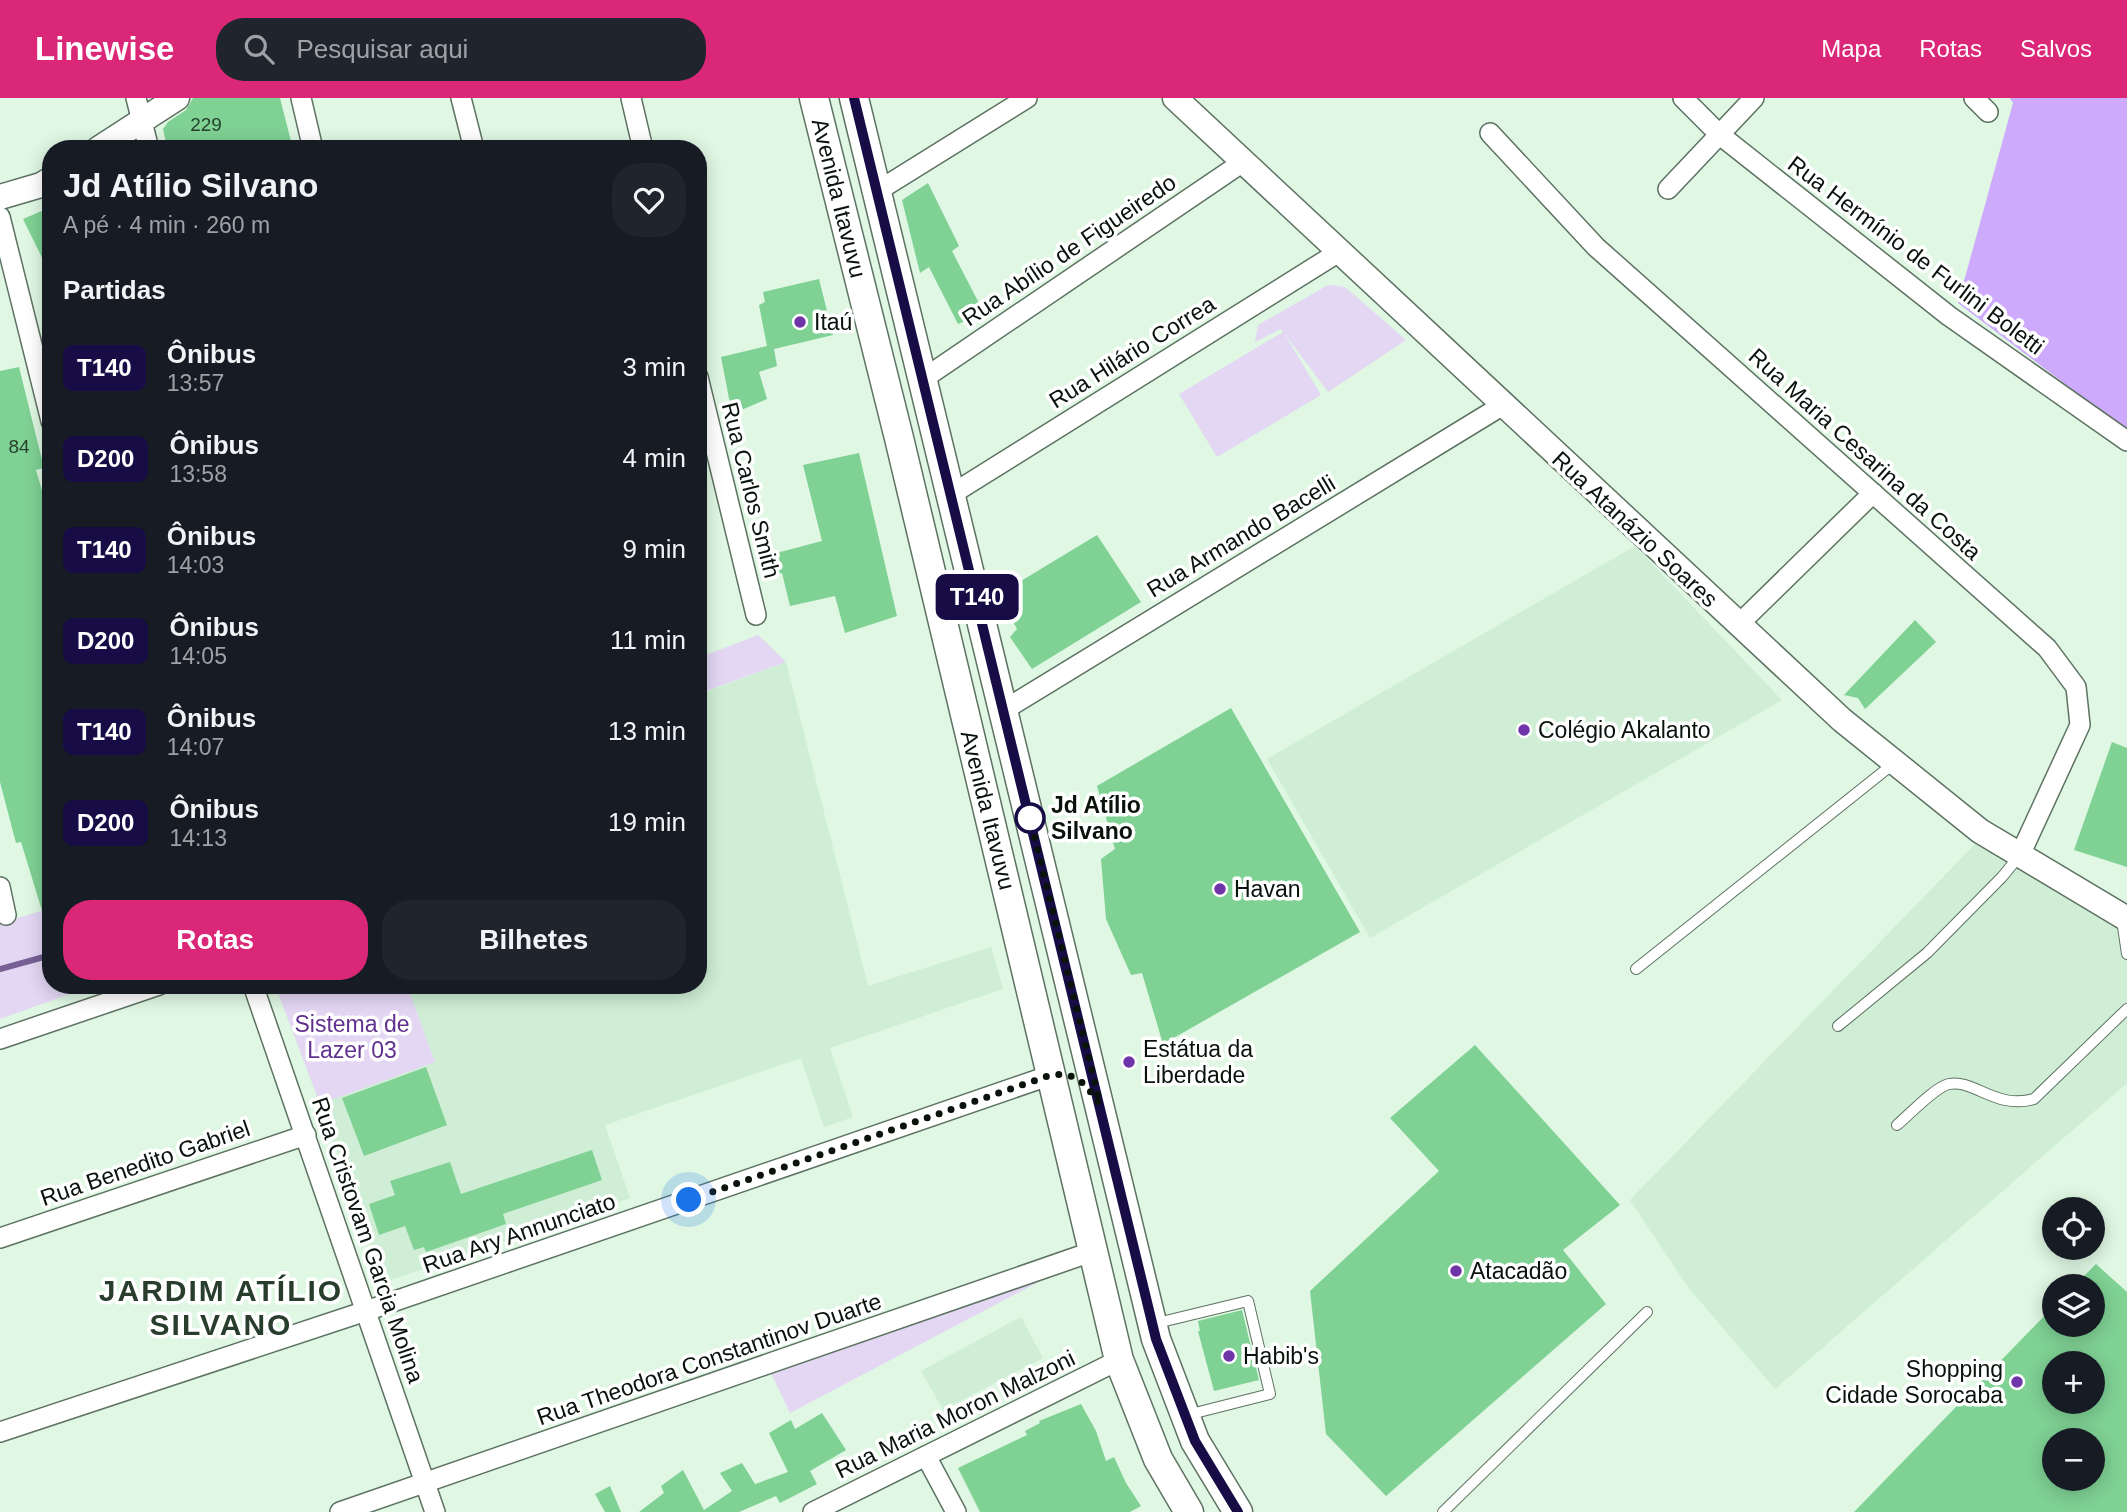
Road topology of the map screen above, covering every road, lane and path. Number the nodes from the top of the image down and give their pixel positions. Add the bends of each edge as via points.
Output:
1 (177, 98) edge
2 (301, 98) edge
3 (461, 98) edge
4 (631, 98) edge
5 (814, 98) edge
6 (854, 98) edge
7 (1027, 98) edge
8 (1175, 98) edge
9 (1683, 98) edge
10 (1754, 98) edge
11 (139, 109) edge
12 (1490, 133) dead end
13 (1720, 135) junction
14 (107, 140) edge
15 (147, 140) edge
16 (311, 140) edge
17 (472, 140) edge
18 (641, 140) edge
19 (1243, 162) junction
20 (42, 184) edge
21 (1668, 189) dead end
22 (876, 192) junction
23 (0, 197) edge
24 (0, 217) edge
25 (1339, 251) junction
26 (923, 379) junction
27 (42, 385) edge
28 (1503, 405) junction
29 (707, 415) edge
30 (899, 438) junction
31 (2127, 441) edge
32 (1873, 493) junction
33 (952, 494) junction
34 (755, 615) dead end
35 (1738, 625) junction
36 (1004, 710) junction
37 (1894, 764) junction
38 (2020, 855) junction
39 (0, 887) edge
40 (6, 915) dead end
41 (2124, 917) edge
42 (2127, 954) edge
43 (1636, 969) dead end
44 (132, 994) edge
45 (256, 994) edge
46 (2127, 1009) edge
47 (1838, 1026) dead end
48 (0, 1039) edge
49 (1051, 1075) junction
50 (1100, 1104) junction
51 (1897, 1125) dead end
52 (306, 1135) junction
53 (0, 1238) edge
54 (1094, 1251) junction
55 (366, 1311) junction
56 (1647, 1312) dead end
57 (1153, 1324) junction
58 (1119, 1360) junction
59 (1185, 1415) junction
60 (0, 1432) edge
61 (926, 1456) junction
62 (426, 1483) junction
63 (340, 1512) edge
64 (435, 1512) edge
65 (813, 1512) edge
66 (956, 1512) edge
67 (1189, 1512) edge
68 (1238, 1512) edge
69 (1443, 1512) edge

1 - 11 street
2 - 16 street
3 - 17 street
4 - 18 street
5 - 30 main road, Avenida Itavuvu
6 - 22 main road, Avenida Itavuvu
7 - 22 street
8 - 19 street, Rua Atanázio Soares
9 - 13 street, Rua Hermínio de Furlini Boletti
10 - 13 street
11 - 14 street
11 - 15 street
12 - 32 street, Rua Maria Cesarina da Costa via 1596,247
13 - 21 street
13 - 31 street, Rua Hermínio de Furlini Boletti via 1949,316
19 - 25 street, Rua Atanázio Soares
19 - 26 street, Rua Abílio de Figueiredo
20 - 23 street
22 - 26 main road, Avenida Itavuvu
24 - 27 street
25 - 28 street, Rua Atanázio Soares
25 - 33 street, Rua Hilário Correa
26 - 33 main road, Avenida Itavuvu
28 - 35 street, Rua Atanázio Soares
28 - 36 street, Rua Armando Bacelli
29 - 34 street, Rua Carlos Smith
30 - 33 main road via 929,482
30 - 49 main road, Avenida Itavuvu
32 - 35 street
32 - 38 street, Rua Maria Cesarina da Costa via 2046,648 2076,687 2080,725
33 - 36 main road, Avenida Itavuvu
35 - 37 street, Rua Atanázio Soares
36 - 50 main road, Avenida Itavuvu
37 - 38 street, Rua Atanázio Soares via 1980,831
37 - 43 lane
38 - 41 street, Rua Atanázio Soares
38 - 47 lane via 1927,953
39 - 40 street
41 - 42 lane
44 - 48 street
45 - 52 street, Rua Cristovam Garcia Molina
46 - 51 lane via 2034,1099 2008,1102 1949,1084
49 - 50 main road via 1078,1078
49 - 54 main road, Avenida Itavuvu
49 - 55 street, Rua Ary Annunciato
50 - 57 main road, Avenida Itavuvu
52 - 53 street, Rua Benedito Gabriel
52 - 55 street, Rua Cristovam Garcia Molina
54 - 58 main road, Avenida Itavuvu
54 - 62 street, Rua Theodora Constantinov Duarte
55 - 60 street, Rua Ary Annunciato
55 - 62 street, Rua Cristovam Garcia Molina
56 - 69 lane
57 - 58 main road via 1140,1345
57 - 59 main road, Avenida Itavuvu
57 - 59 lane via 1248,1301 1270,1394
58 - 61 street, Rua Maria Moron Malzoni
58 - 67 main road, Avenida Itavuvu via 1158,1459
59 - 68 main road, Avenida Itavuvu via 1195,1441
61 - 65 street, Rua Maria Moron Malzoni
61 - 66 street
62 - 63 street, Rua Theodora Constantinov Duarte
62 - 64 street, Rua Cristovam Garcia Molina

